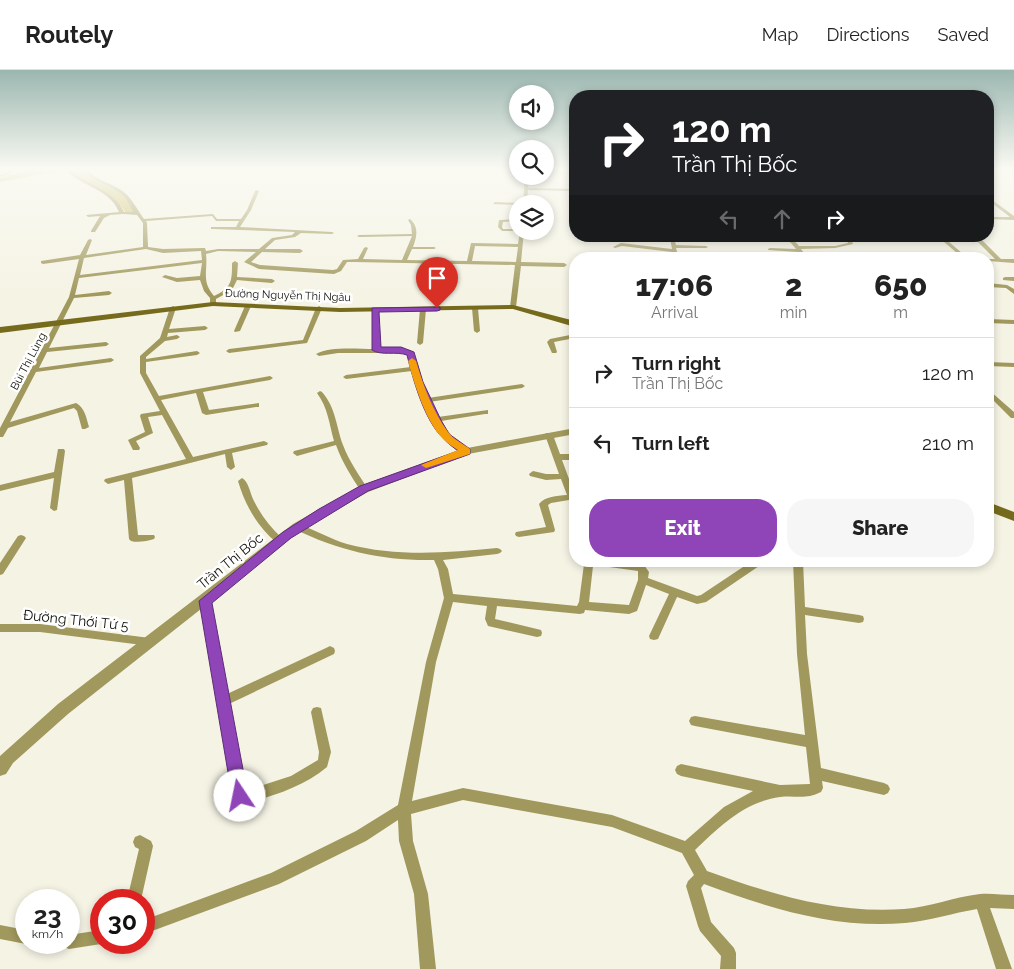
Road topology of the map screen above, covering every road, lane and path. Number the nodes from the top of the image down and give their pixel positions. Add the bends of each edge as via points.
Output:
1 (248, 212) edge
2 (123, 213) joint
3 (136, 213) joint
4 (108, 215) junction
5 (88, 216) dead end
6 (994, 218) edge
7 (1014, 219) edge
8 (143, 220) junction
9 (242, 220) junction
10 (410, 220) dead end
11 (509, 221) edge
12 (213, 228) dead end
13 (236, 228) junction
14 (509, 230) edge
15 (93, 231) dead end
16 (300, 231) junction
17 (332, 233) dead end
18 (415, 235) junction
19 (360, 236) dead end
20 (90, 240) dead end
21 (521, 240) edge
22 (790, 242) edge
23 (850, 242) edge
24 (946, 242) edge
25 (981, 242) edge
26 (520, 246) junction
27 (615, 247) dead end
28 (146, 248) junction
29 (366, 248) dead end
30 (409, 248) junction
31 (434, 248) dead end
32 (706, 248) dead end
33 (264, 249) junction
34 (770, 249) dead end
35 (799, 249) junction
36 (300, 251) dead end
37 (669, 252) edge
38 (681, 252) edge
39 (801, 252) edge
40 (958, 252) edge
41 (991, 252) edge
42 (204, 253) junction
43 (994, 255) edge
44 (81, 259) junction
45 (360, 260) junction
46 (994, 260) edge
47 (203, 261) junction
48 (1000, 261) junction
49 (1014, 261) edge
50 (43, 262) dead end
51 (404, 262) junction
52 (235, 263) dead end
53 (469, 263) junction
54 (519, 265) junction
55 (564, 265) dead end
56 (76, 277) junction
57 (165, 277) dead end
58 (201, 278) junction
59 (234, 278) junction
60 (1005, 279) dead end
61 (1014, 279) edge
62 (272, 281) dead end
63 (994, 286) edge
64 (1014, 292) edge
65 (109, 293) dead end
66 (72, 297) junction
67 (213, 301) junction
68 (248, 306) junction
69 (513, 307) junction
70 (173, 308) junction
71 (319, 308) junction
72 (475, 308) junction
73 (423, 309) junction
74 (375, 310) junction
75 (994, 321) edge
76 (569, 322) edge
77 (1014, 322) edge
78 (60, 323) junction
79 (205, 328) dead end
80 (0, 330) edge
81 (167, 331) junction
82 (237, 331) dead end
83 (477, 331) dead end
84 (177, 337) dead end
85 (569, 337) edge
86 (163, 339) junction
87 (420, 343) dead end
88 (106, 344) dead end
89 (46, 350) junction
90 (376, 350) junction
91 (230, 351) dead end
92 (554, 352) dead end
93 (196, 353) dead end
94 (318, 354) dead end
95 (112, 360) dead end
96 (143, 361) junction
97 (994, 364) edge
98 (1014, 365) edge
99 (414, 369) junction
100 (35, 370) junction
101 (346, 377) dead end
102 (270, 378) dead end
103 (522, 386) dead end
104 (199, 391) junction
105 (320, 393) dead end
106 (158, 398) junction
107 (994, 398) edge
108 (426, 400) junction
109 (1000, 403) junction
110 (994, 404) edge
111 (256, 405) dead end
112 (164, 412) junction
113 (485, 412) dead end
114 (1014, 416) edge
115 (436, 420) junction
116 (5, 426) junction
117 (86, 427) dead end
118 (569, 433) edge
119 (0, 435) edge
120 (549, 435) junction
121 (338, 442) junction
122 (264, 443) dead end
123 (136, 448) dead end
124 (228, 451) junction
125 (466, 451) junction
126 (60, 452) dead end
127 (297, 453) dead end
128 (558, 457) junction
129 (569, 457) edge
130 (191, 460) junction
131 (230, 467) dead end
132 (57, 474) junction
133 (534, 474) dead end
134 (128, 475) junction
135 (565, 476) junction
136 (108, 481) dead end
137 (242, 481) dead end
138 (569, 486) edge
139 (0, 488) edge
140 (364, 489) junction
141 (569, 495) edge
142 (54, 508) dead end
143 (994, 509) edge
144 (1014, 517) edge
145 (297, 527) junction
146 (519, 534) dead end
147 (151, 537) dead end
148 (21, 538) dead end
149 (279, 540) junction
150 (497, 552) dead end
151 (438, 558) junction
152 (590, 567) edge
153 (632, 567) edge
154 (750, 567) edge
155 (798, 567) edge
156 (0, 571) edge
157 (642, 580) junction
158 (674, 593) junction
159 (449, 598) junction
160 (205, 601) junction
161 (493, 602) junction
162 (582, 606) junction
163 (800, 610) junction
164 (859, 619) dead end
165 (0, 628) edge
166 (537, 633) dead end
167 (654, 636) dead end
168 (150, 642) junction
169 (330, 651) dead end
170 (223, 701) junction
171 (317, 712) dead end
172 (695, 721) dead end
173 (812, 742) junction
174 (0, 768) edge
175 (682, 770) dead end
176 (815, 773) junction
177 (884, 788) dead end
178 (780, 791) junction
179 (404, 809) junction
180 (140, 842) dead end
181 (686, 848) junction
182 (702, 876) junction
183 (136, 889) edge
184 (981, 901) junction
185 (1014, 902) edge
186 (155, 923) edge
187 (0, 932) edge
188 (15, 934) edge
189 (428, 969) edge
190 (728, 969) edge
191 (1004, 969) edge

1 - 9 street
2 - 3 street
2 - 4 street
3 - 8 street
4 - 5 street
4 - 15 street via 102,217
6 - 7 street
8 - 9 street via 213,216 216,220
8 - 28 street
9 - 13 street
10 - 18 street
11 - 14 street via 501,221 500,227
12 - 13 street
13 - 16 street
16 - 17 street
16 - 33 street via 293,236 274,239
18 - 19 street
18 - 30 street
20 - 44 street, Bùi Thị Lùng
21 - 26 street
22 - 35 street
23 - 35 street via 842,246
24 - 40 street
25 - 41 street
26 - 53 street via 472,244
26 - 54 street
27 - 37 street via 621,244
28 - 42 street via 201,248
28 - 44 street
29 - 45 street
30 - 31 street
30 - 51 street
32 - 38 street
33 - 36 street
33 - 42 street
33 - 45 street via 247,262 259,267 334,272 345,261
34 - 35 street
35 - 39 street
42 - 47 street
43 - 48 street
44 - 50 street
44 - 56 street, Bùi Thị Lùng
45 - 51 street
46 - 48 street
47 - 56 street
47 - 58 street
48 - 49 street
51 - 53 street
52 - 59 street
53 - 54 street
54 - 55 street
54 - 69 street
56 - 66 street, Bùi Thị Lùng
57 - 58 street via 177,280
58 - 67 street
59 - 62 street
59 - 67 street via 230,292
60 - 61 street
63 - 64 street via 1007,287
65 - 66 street
66 - 78 street, Bùi Thị Lùng
67 - 68 main road, Đường Nguyễn Thị Ngâu
67 - 70 main road, Đường Nguyễn Thị Ngâu
68 - 71 main road, Đường Nguyễn Thị Ngâu
68 - 82 street
69 - 72 main road, Đường Nguyễn Thị Ngâu
69 - 76 main road, Đường Nguyễn Thị Ngâu
70 - 78 main road, Đường Nguyễn Thị Ngâu
70 - 81 street
71 - 74 main road, Đường Nguyễn Thị Ngâu
71 - 91 street via 305,342
72 - 73 main road, Đường Nguyễn Thị Ngâu
72 - 83 street
73 - 74 main road, Đường Nguyễn Thị Ngâu
73 - 87 street
74 - 90 street
75 - 77 street
78 - 80 main road, Đường Nguyễn Thị Ngâu
78 - 89 street, Bùi Thị Lùng
79 - 81 street
81 - 86 street
84 - 86 street
85 - 92 street via 552,340
86 - 96 street via 148,350
88 - 89 street
89 - 100 street, Bùi Thị Lùng
90 - 94 street via 338,350
90 - 99 street via 408,351
93 - 96 street
95 - 100 street
96 - 106 street via 143,373
97 - 98 street
99 - 101 street
99 - 108 street
100 - 116 street, Bùi Thị Lùng
102 - 104 street
103 - 108 street
104 - 106 street
104 - 111 street via 206,413
105 - 121 street via 326,398 336,425
106 - 112 street
107 - 109 street
108 - 115 street
109 - 110 street
109 - 114 street
112 - 123 street via 144,416 149,433 132,440
112 - 130 street
113 - 115 street
115 - 125 street via 445,436
116 - 117 street via 76,405
116 - 119 street, Bùi Thị Lùng
118 - 120 street, Trần Thị Bốc
120 - 125 street, Trần Thị Bốc
120 - 128 street
121 - 127 street
121 - 140 street
122 - 124 street
124 - 130 street
124 - 131 street
125 - 140 street, Trần Thị Bốc
126 - 132 street
128 - 129 street
128 - 135 street
130 - 134 street
132 - 139 street
132 - 142 street
133 - 135 street
134 - 136 street
134 - 147 street via 134,539
135 - 138 street
137 - 149 street via 254,509 269,532
140 - 145 street, Trần Thị Bốc
141 - 146 street via 543,504 551,530
143 - 144 main road
145 - 149 street, Trần Thị Bốc
145 - 151 street via 319,539 355,549 401,558
148 - 156 street
149 - 160 street, Trần Thị Bốc
150 - 151 street
151 - 159 street
152 - 162 street
153 - 157 street via 644,572
154 - 158 street via 703,599
155 - 163 street
157 - 158 street
157 - 162 street via 633,608 629,610
158 - 167 street
159 - 161 street
159 - 179 street via 431,662
160 - 168 street, Trần Thị Bốc
160 - 170 street
161 - 162 street via 580,610
161 - 166 street via 492,624
163 - 164 street
163 - 173 street
165 - 168 street, Đường Thới Tứ 5 via 40,628
168 - 174 street, Trần Thị Bốc via 63,709
169 - 170 street
170 - 171 street via 240,796 243,798 311,773 322,764 325,752
172 - 173 street
173 - 176 street
175 - 178 street
176 - 177 street
176 - 178 street via 817,788 810,792
178 - 181 street via 744,800
179 - 181 street via 463,794 612,821
179 - 186 street via 362,836 274,879
179 - 189 street via 406,841 420,894
180 - 183 street via 146,846
181 - 182 street
182 - 184 street via 800,909 843,917 906,916
182 - 190 street via 693,886 705,926 729,953
184 - 185 street
184 - 191 street
187 - 188 street

